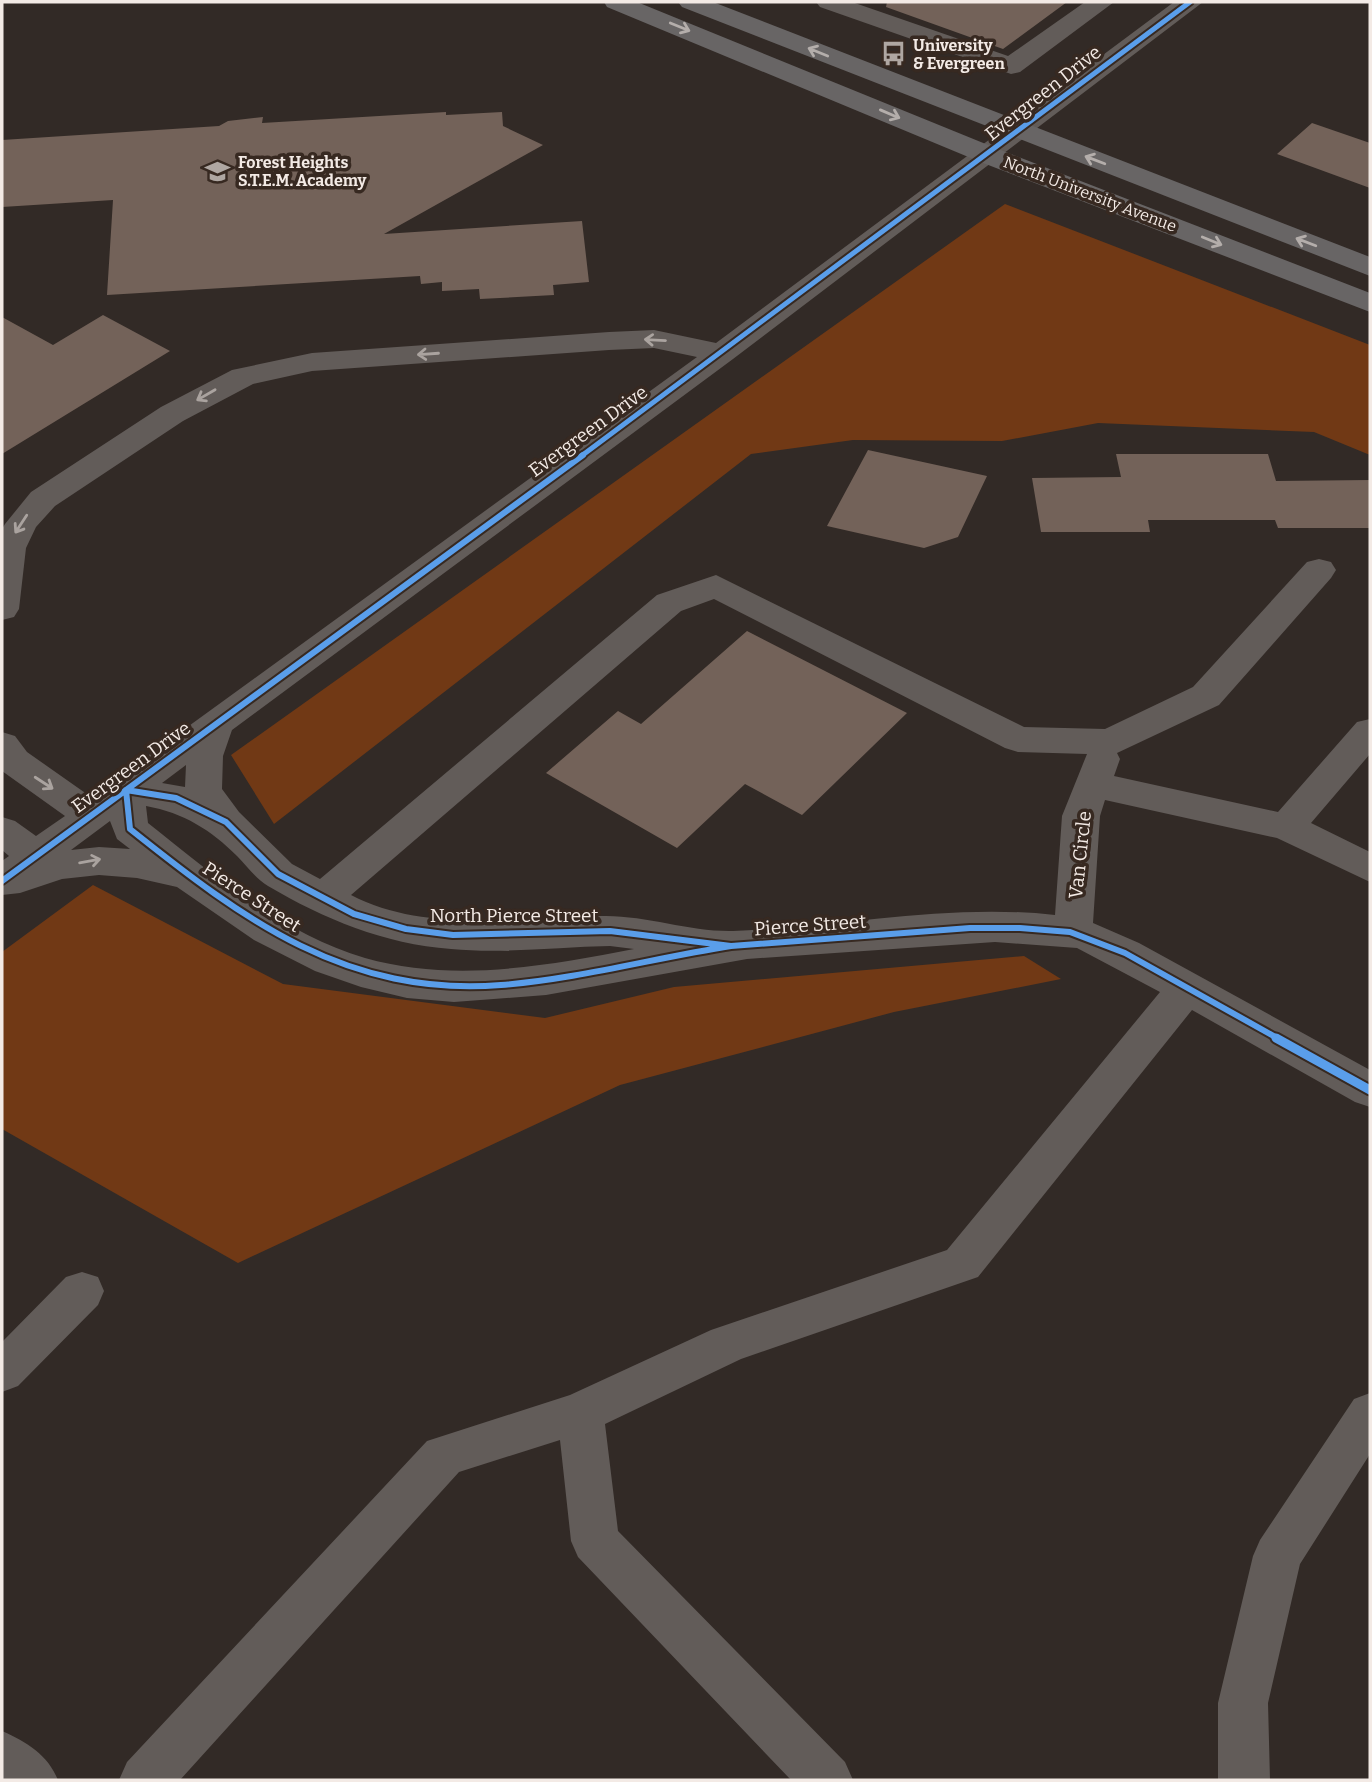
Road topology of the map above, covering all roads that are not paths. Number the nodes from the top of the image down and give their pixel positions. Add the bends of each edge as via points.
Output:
1 (616, 2) edge
2 (691, 2) edge
3 (830, 2) edge
4 (1101, 2) edge
5 (1190, 2) edge
6 (1018, 130) junction
7 (988, 155) junction
8 (1370, 267) edge
9 (1370, 303) edge
10 (722, 353) junction
11 (1320, 570) dead end
12 (2, 609) edge
13 (217, 723) junction
14 (1370, 732) edge
15 (1110, 742) junction
16 (2, 745) edge
17 (1091, 784) junction
18 (126, 790) junction
19 (92, 816) junction
20 (226, 822) junction
21 (1286, 827) junction
22 (2, 831) edge
23 (36, 856) junction
24 (1370, 868) edge
25 (190, 876) junction
26 (2, 883) edge
27 (321, 899) junction
28 (1073, 932) junction
29 (732, 946) junction
30 (1186, 988) junction
31 (1370, 1090) edge
32 (82, 1291) dead end
33 (2, 1373) edge
34 (580, 1413) junction
35 (1370, 1415) edge
36 (2, 1757) edge
37 (32, 1780) edge
38 (145, 1780) edge
39 (827, 1780) edge
40 (1244, 1780) edge

1 -> 7 main road, North University Avenue
6 -> 2 main road, North University Avenue
3 - 4 street via 1011,66
5 - 6 street, Evergreen Drive
6 - 7 street, Evergreen Drive
8 -> 6 main road, North University Avenue
7 -> 9 main road, North University Avenue
7 - 10 street, Evergreen Drive
10 -> 12 street via 654,339 609,341 312,362 243,377 172,414 27,514 7,552
10 - 13 street, Evergreen Drive
11 - 15 street via 1206,696
13 - 18 street, Evergreen Drive
13 - 20 street via 205,755 203,791
14 - 21 street
15 - 17 street, Van Circle
15 - 27 street via 1018,739 716,586 668,603
16 -> 19 street via 14,761
17 - 21 street
17 - 28 street, Van Circle via 1082,816
18 - 19 street, Evergreen Drive
18 - 20 street, North Pierce Street via 176,798
18 - 25 street, Pierce Street via 130,829
19 - 23 street, Evergreen Drive
20 - 27 street, North Pierce Street via 278,874
21 - 24 street
22 - 23 street
23 - 26 street, Evergreen Drive
26 -> 25 street via 45,869 102,859
25 - 29 street, Pierce Street via 312,954 363,973 417,983 497,985 570,978
27 - 29 street, North Pierce Street via 354,914 441,933 610,931
28 - 29 street, Pierce Street via 958,930
28 - 30 street, Pierce Street
30 - 31 street, Pierce Street
30 - 34 street via 962,1264 727,1344
32 - 33 street
34 - 38 street via 444,1456
34 - 39 street via 595,1541
35 - 40 street via 1277,1556 1243,1703
36 - 37 street

